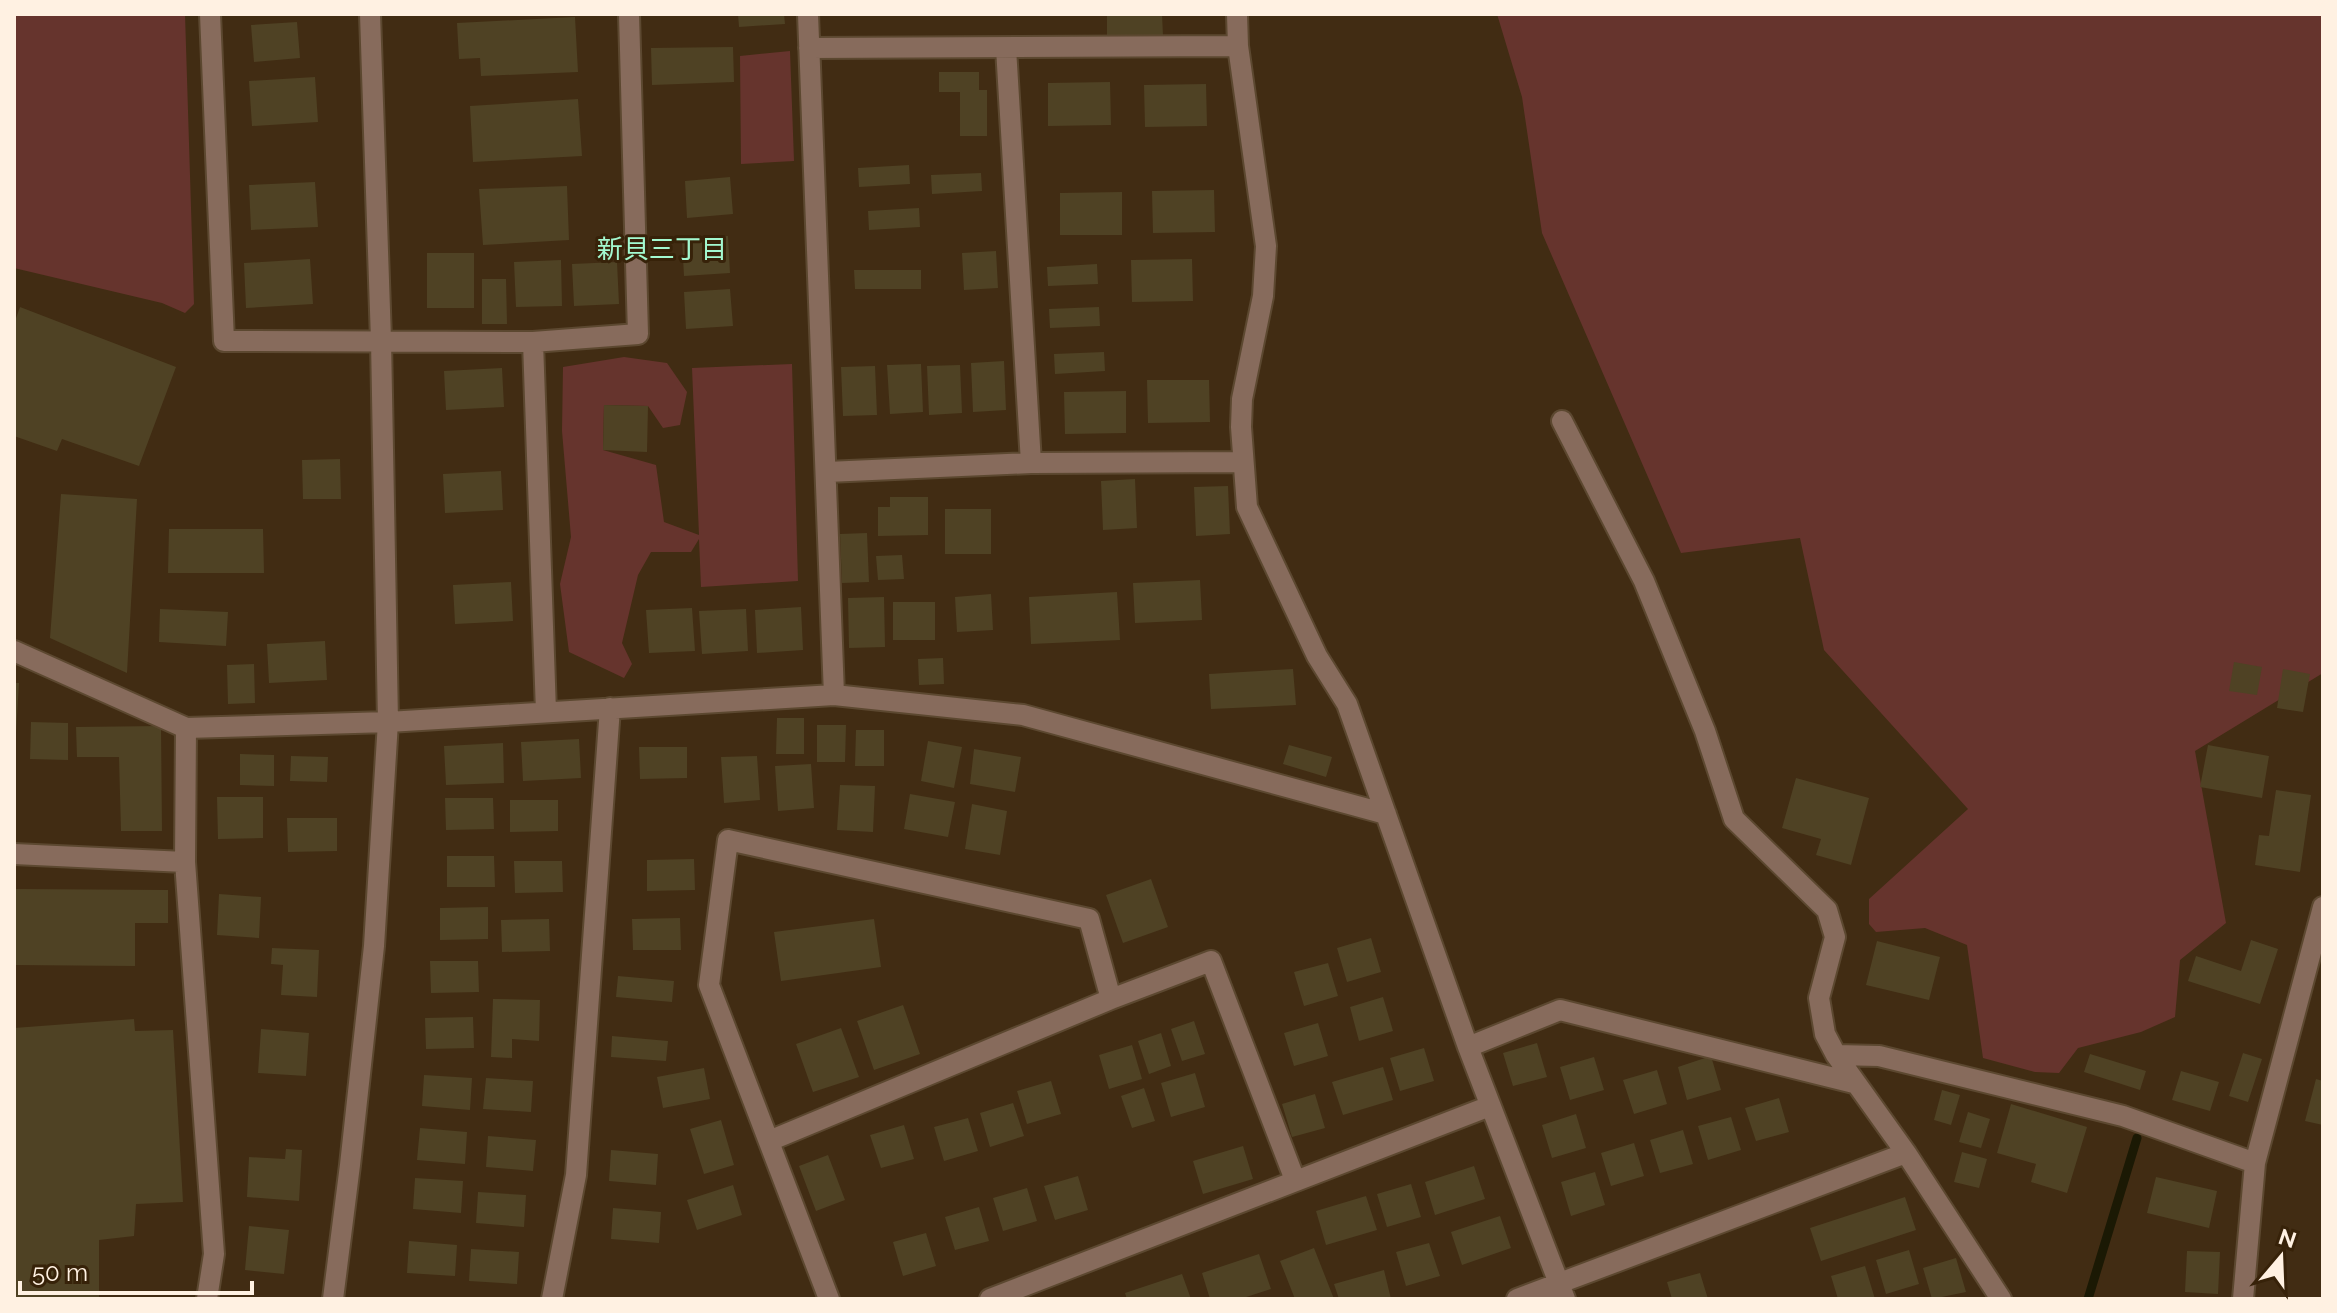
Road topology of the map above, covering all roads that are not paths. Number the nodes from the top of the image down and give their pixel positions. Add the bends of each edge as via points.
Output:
1 (210, 14) edge
2 (370, 14) edge
3 (629, 14) edge
4 (808, 14) edge
5 (1237, 14) edge
6 (1238, 46) junction
7 (809, 48) junction
8 (1006, 48) junction
9 (381, 340) junction
10 (533, 342) junction
11 (1562, 421) dead end
12 (1243, 462) junction
13 (1031, 463) junction
14 (827, 472) junction
15 (14, 651) edge
16 (834, 695) junction
17 (610, 708) junction
18 (546, 712) junction
19 (388, 722) junction
20 (186, 728) junction
21 (1386, 814) junction
22 (14, 854) edge
23 (185, 862) junction
24 (2323, 907) edge
25 (1111, 999) junction
26 (1468, 1047) junction
27 (1836, 1055) junction
28 (1854, 1083) junction
29 (1490, 1106) junction
30 (769, 1141) junction
31 (1906, 1153) junction
32 (2255, 1163) junction
33 (1295, 1180) junction
34 (1562, 1291) edge
35 (207, 1299) edge
36 (333, 1299) edge
37 (552, 1299) edge
38 (829, 1299) edge
39 (990, 1299) edge
40 (1517, 1299) edge
41 (2001, 1299) edge
42 (2243, 1299) edge

1 - 9 street via 224,341
2 - 9 street
3 - 10 street via 638,334
4 - 7 street
5 - 6 street
6 - 8 street
6 - 12 street via 1266,246 1242,399
7 - 8 street
7 - 14 street
8 - 13 street
9 - 10 street
9 - 19 street
10 - 18 street
11 - 27 street via 1644,581 1705,731 1734,819 1827,910 1835,937 1819,998 1825,1034
12 - 13 street
12 - 21 street via 1247,507 1317,656 1347,704
13 - 14 street
14 - 16 street
15 - 20 street
16 - 17 street
16 - 21 street via 1023,715
17 - 18 street
17 - 37 street via 576,1175
18 - 19 street
19 - 20 street
19 - 36 street via 374,946
20 - 23 street
21 - 26 street
22 - 23 street
23 - 35 street via 214,1254
24 - 32 street
25 - 30 street
25 - 30 street via 1089,919 728,840 709,985
25 - 33 street via 1211,961
26 - 28 street via 1560,1010
26 - 29 street
27 - 28 street
27 - 32 street via 1879,1056 2123,1116
28 - 31 street
29 - 33 street
29 - 34 street
30 - 38 street
31 - 34 street
31 - 41 street
32 - 42 street
33 - 39 street
34 - 40 street

